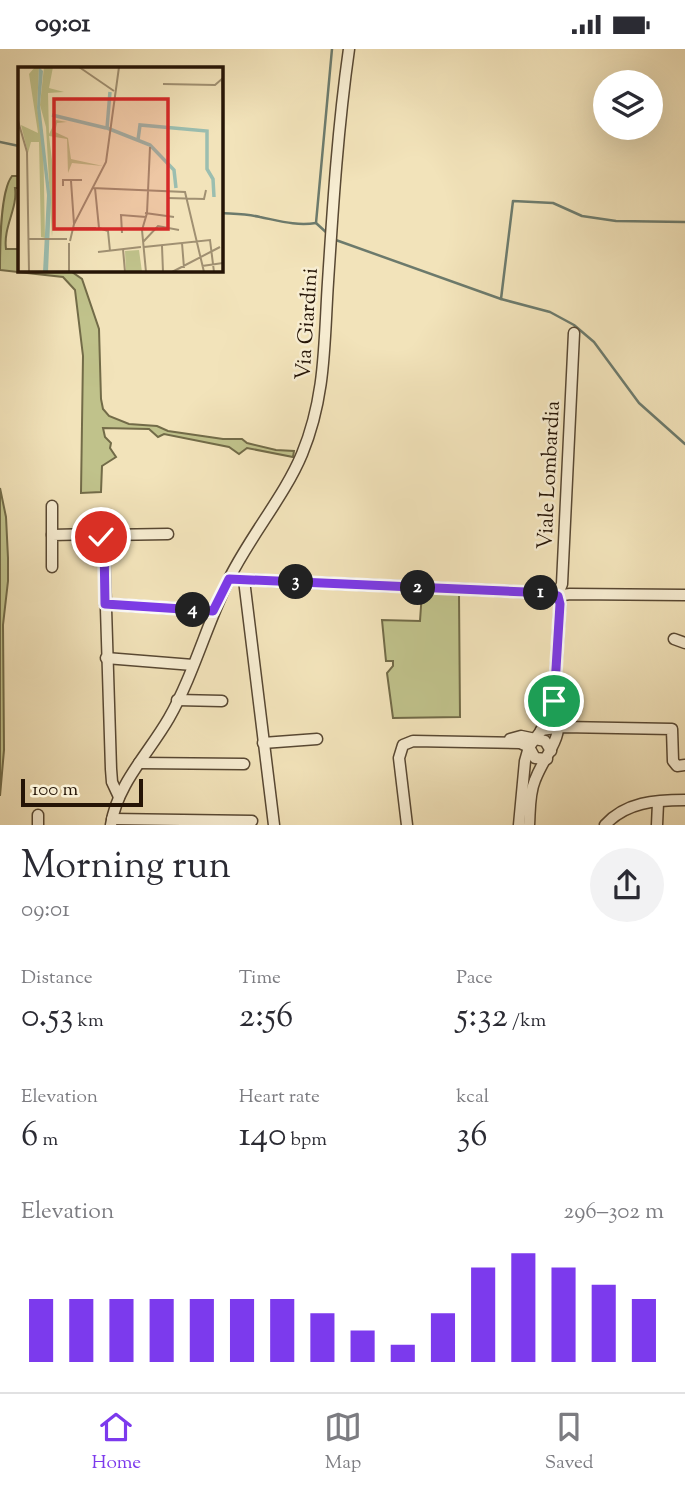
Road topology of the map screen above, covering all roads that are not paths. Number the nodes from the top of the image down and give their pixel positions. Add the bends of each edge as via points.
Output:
1 (349, 49) edge
2 (574, 333) dead end
3 (52, 506) dead end
4 (168, 534) dead end
5 (52, 535) junction
6 (101, 537) junction
7 (51, 567) dead end
8 (229, 579) junction
9 (244, 580) junction
10 (685, 595) edge
11 (558, 596) junction
12 (105, 604) junction
13 (213, 611) junction
14 (674, 639) dead end
15 (685, 643) edge
16 (106, 658) junction
17 (193, 665) junction
18 (177, 700) junction
19 (222, 701) dead end
20 (554, 701) junction
21 (559, 728) junction
22 (541, 730) junction
23 (317, 739) dead end
24 (263, 743) junction
25 (532, 744) junction
26 (549, 755) junction
27 (139, 763) junction
28 (244, 764) dead end
29 (685, 765) edge
30 (119, 797) junction
31 (685, 800) edge
32 (658, 803) junction
33 (253, 821) dead end
34 (112, 822) edge
35 (274, 825) edge
36 (407, 825) edge
37 (519, 825) edge
38 (529, 825) edge
39 (605, 825) edge
40 (657, 825) edge

1 - 8 street, Via Giardini via 320,397 297,466
2 - 11 street, Viale Lombardia
3 - 5 street
4 - 6 street
5 - 6 street
5 - 7 street
6 - 12 street
8 - 9 street
8 - 13 street, Via Giardini
9 - 11 street
9 - 24 street
10 - 11 street
11 - 20 street, Viale Lombardia
12 - 13 street
12 - 16 street
13 - 17 street, Via Giardini
14 - 15 street
16 - 17 street
16 - 30 street via 112,782
17 - 18 street, Via Giardini
18 - 19 street
18 - 27 street, Via Giardini
20 - 21 street, Viale Lombardia
20 - 22 street, Viale Lombardia
21 - 22 street
21 - 26 street, Viale Lombardia
21 - 29 street via 672,729 673,761
22 - 25 street, Viale Lombardia
23 - 24 street
24 - 35 street
25 - 26 street via 545,741
25 - 26 street via 535,758
25 - 36 street via 522,736 499,743 413,741 403,745 399,758
25 - 37 street, Viale Lombardia via 525,761
26 - 38 street, Viale Lombardia via 530,793
27 - 28 street
27 - 30 street, Via Giardini
30 - 34 street, Via Giardini
31 - 32 street
32 - 39 street via 625,808
32 - 40 street
33 - 34 street

